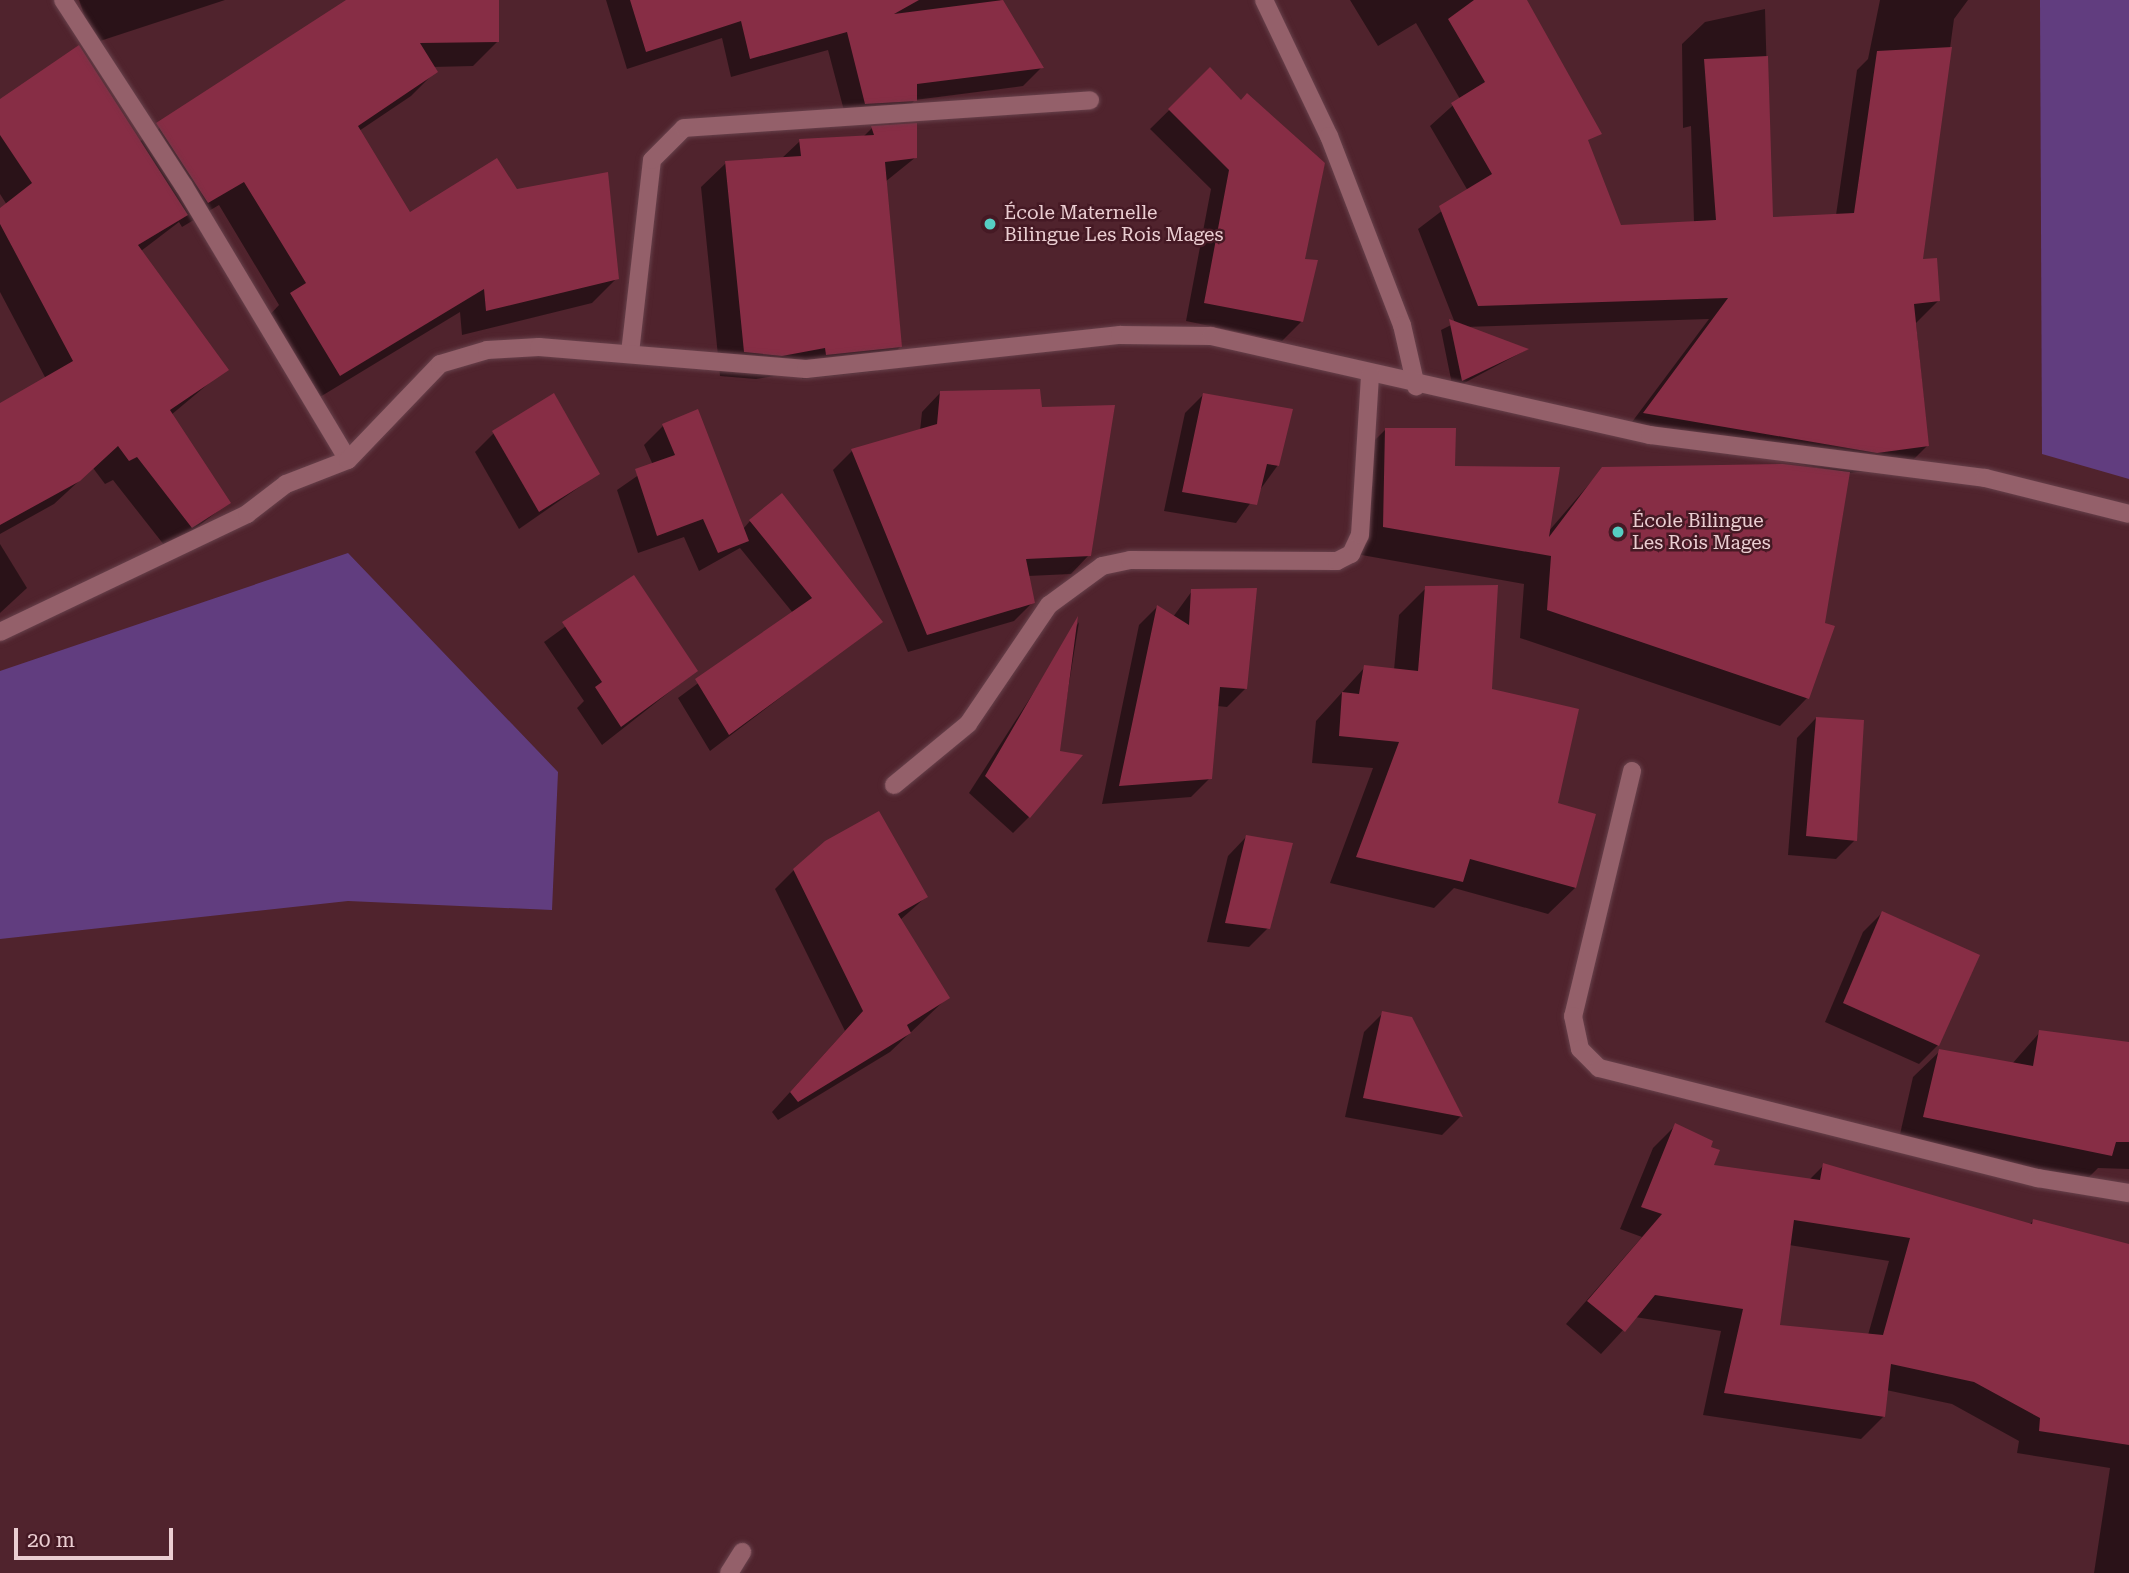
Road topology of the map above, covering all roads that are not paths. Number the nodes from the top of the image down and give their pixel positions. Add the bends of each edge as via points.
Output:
1 (63, 0) edge
2 (1264, 0) edge
3 (1090, 100) dead end
4 (630, 353) junction
5 (1370, 374) junction
6 (1416, 386) junction
7 (348, 460) junction
8 (2129, 514) edge
9 (0, 632) edge
10 (1632, 771) dead end
11 (894, 785) dead end
12 (2129, 1193) edge
13 (742, 1552) dead end
14 (729, 1573) edge

1 - 7 street via 177,174
2 - 6 street via 1328,136 1402,325
3 - 4 street via 684,128 652,160
4 - 5 street via 806,369 1164,333 1211,336
4 - 7 street via 488,349 440,364
5 - 6 street
5 - 11 street via 1360,535 1351,554 1337,561 1130,560 1102,566 1049,605 968,724
6 - 8 street via 1650,435 1985,478
7 - 9 street via 286,484 247,514
10 - 12 street via 1573,1016 1580,1049 1600,1068 2038,1178
13 - 14 street

